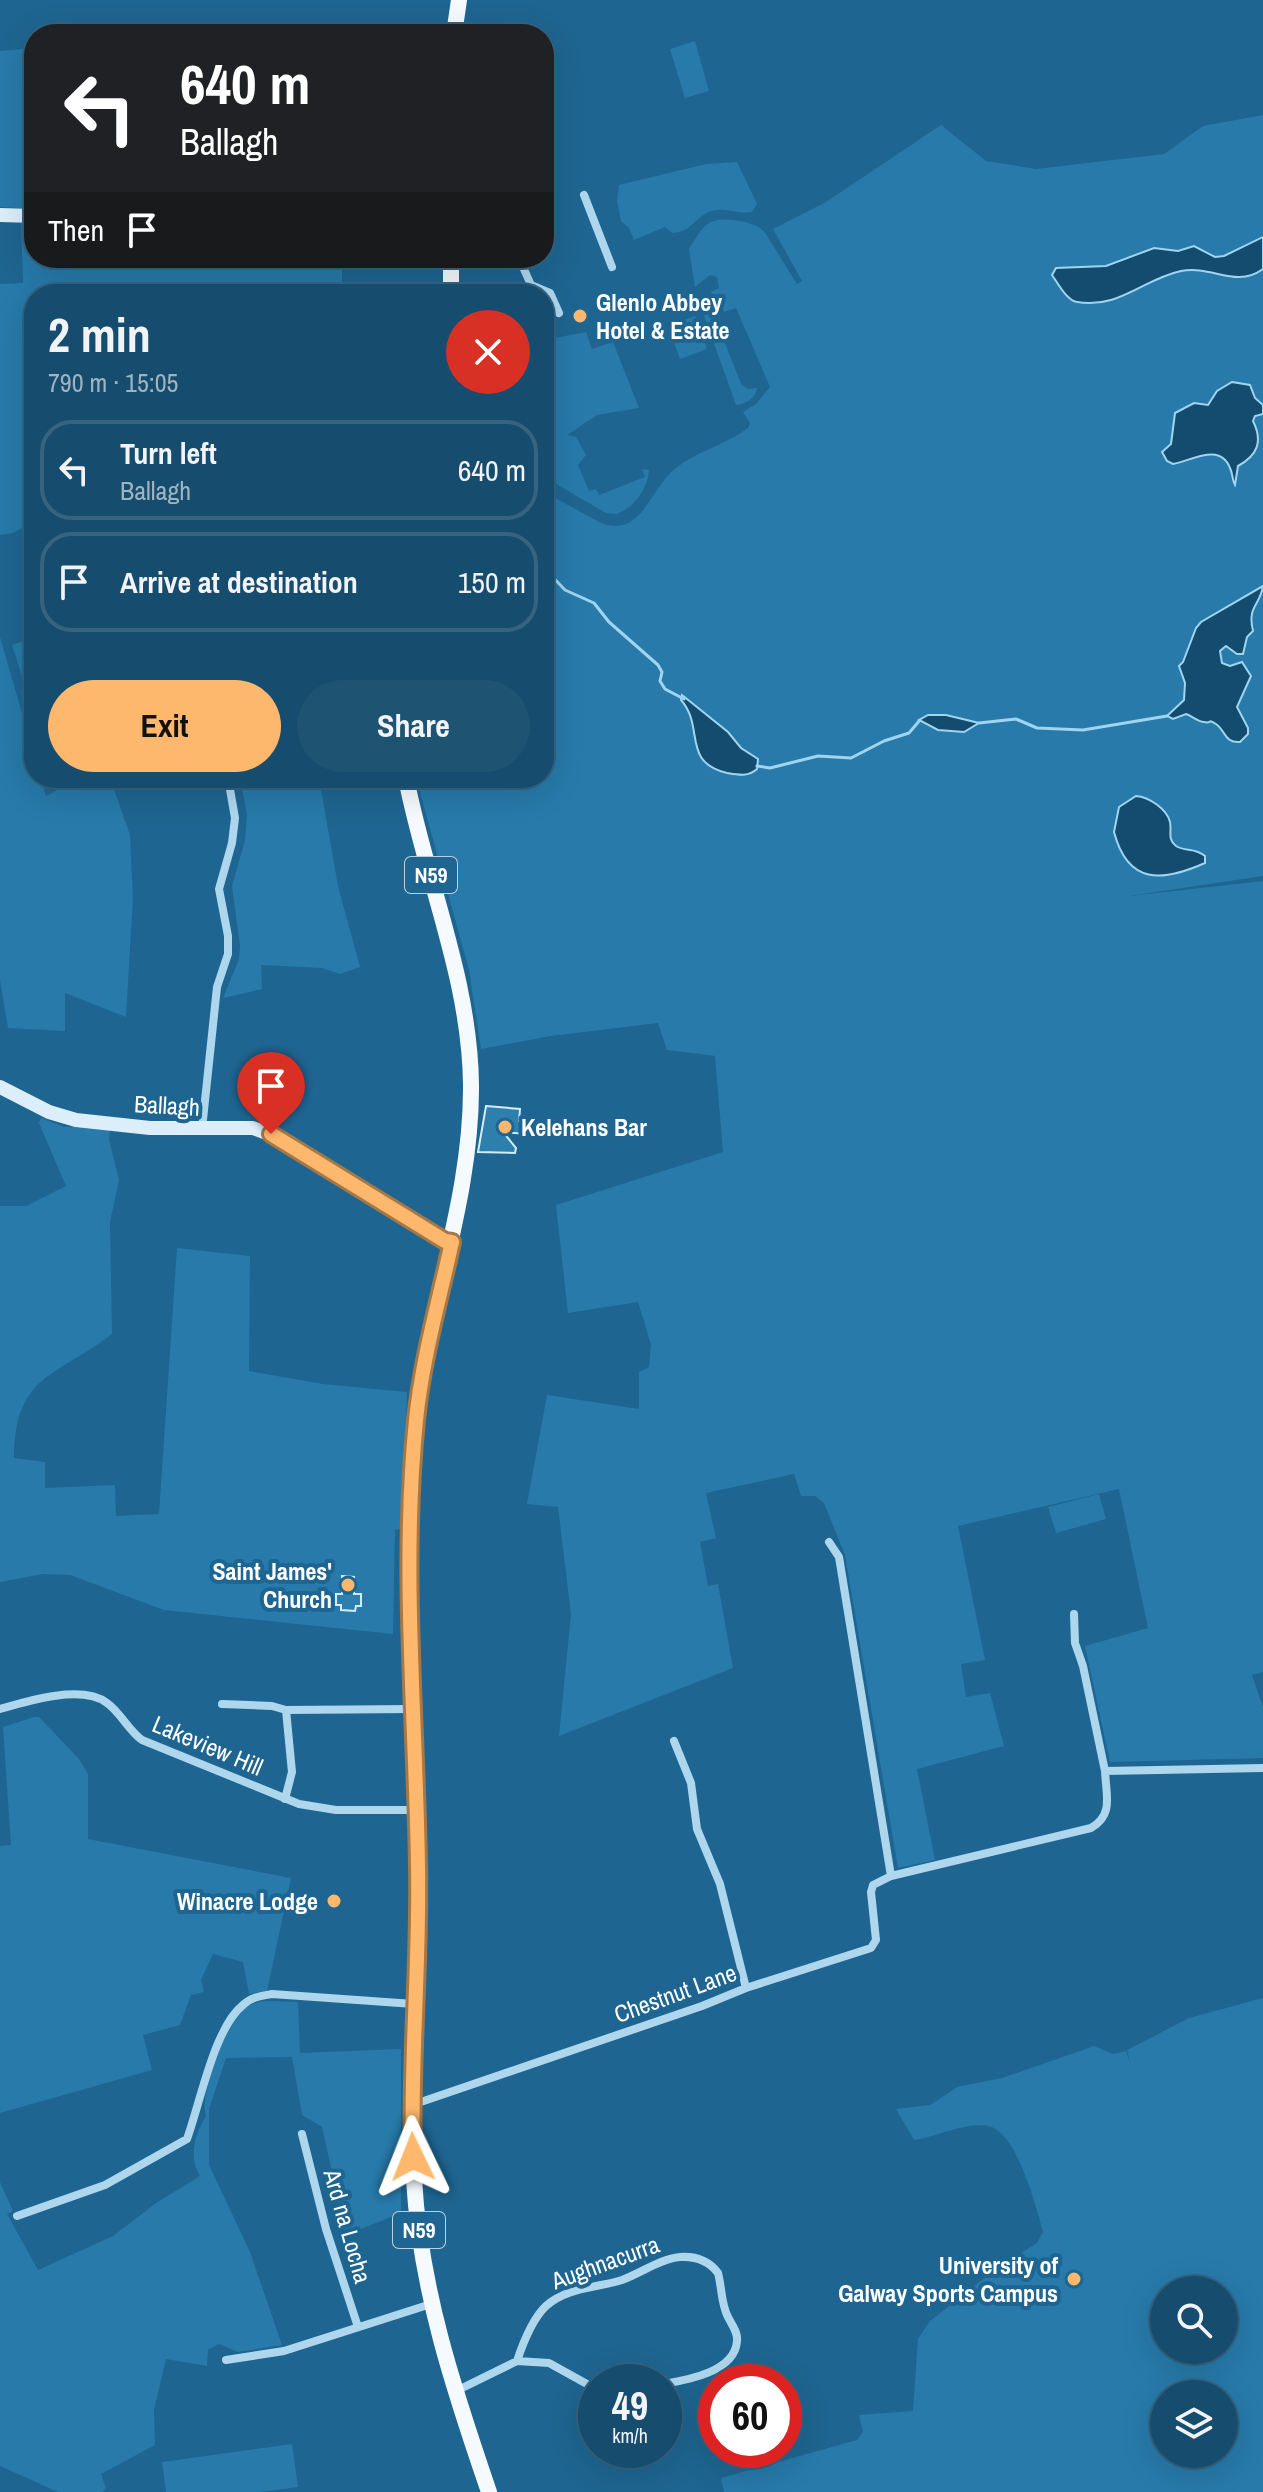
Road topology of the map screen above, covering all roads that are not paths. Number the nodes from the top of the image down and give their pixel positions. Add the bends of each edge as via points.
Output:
1 (459, 0) edge
2 (455, 24) edge
3 (584, 195) dead end
4 (0, 215) edge
5 (24, 216) edge
6 (612, 267) dead end
7 (554, 302) edge
8 (559, 313) dead end
9 (230, 788) edge
10 (409, 788) edge
11 (0, 1087) edge
12 (202, 1130) junction
13 (452, 1242) junction
14 (829, 1542) dead end
15 (1074, 1614) dead end
16 (222, 1704) dead end
17 (0, 1709) edge
18 (412, 1709) junction
19 (286, 1710) junction
20 (674, 1741) dead end
21 (1263, 1768) edge
22 (1105, 1771) junction
23 (285, 1799) junction
24 (416, 1810) junction
25 (891, 1876) junction
26 (746, 1988) junction
27 (414, 2004) junction
28 (411, 2105) junction
29 (302, 2134) dead end
30 (17, 2216) dead end
31 (431, 2304) junction
32 (358, 2327) junction
33 (226, 2360) dead end
34 (517, 2361) junction
35 (578, 2379) edge
36 (682, 2379) edge
37 (455, 2391) junction
38 (489, 2492) edge

1 - 2 main road
3 - 6 street
4 - 5 street
7 - 8 street
9 - 12 street via 235,818 219,889 228,954 217,987
10 - 13 main road, N59 via 466,1022 468,1136
11 - 12 street, Ballagh via 76,1120
12 - 13 street, Ballagh via 253,1128 271,1134
13 - 18 main road, N59 via 416,1417
14 - 25 street via 839,1557
15 - 22 street via 1075,1643
16 - 19 street
17 - 23 street, Lakeview Hill via 51,1696 96,1697 142,1740
18 - 19 street
18 - 24 main road, N59
19 - 23 street via 292,1772
20 - 26 street via 691,1783 697,1829 720,1884
21 - 22 street
22 - 25 street via 1106,1815 1091,1828
23 - 24 street, Lakeview Hill via 336,1810
24 - 27 main road, N59 via 419,1914
25 - 26 street, Chestnut Lane via 873,1885 871,1892 876,1940 871,1948
26 - 28 street, Chestnut Lane
27 - 28 main road, N59
27 - 30 street via 272,1994 253,1998 236,2011 223,2034 187,2139 105,2185
28 - 31 main road, N59 via 414,2184
29 - 32 street, Ard na Locha
31 - 32 street
31 - 37 main road, N59
32 - 33 street via 284,2351
34 - 35 street via 549,2363
34 - 36 street, Aughnacurra via 541,2312 571,2291 624,2279 681,2257 700,2259 718,2273 737,2344 715,2369
34 - 37 street
37 - 38 main road, N59

